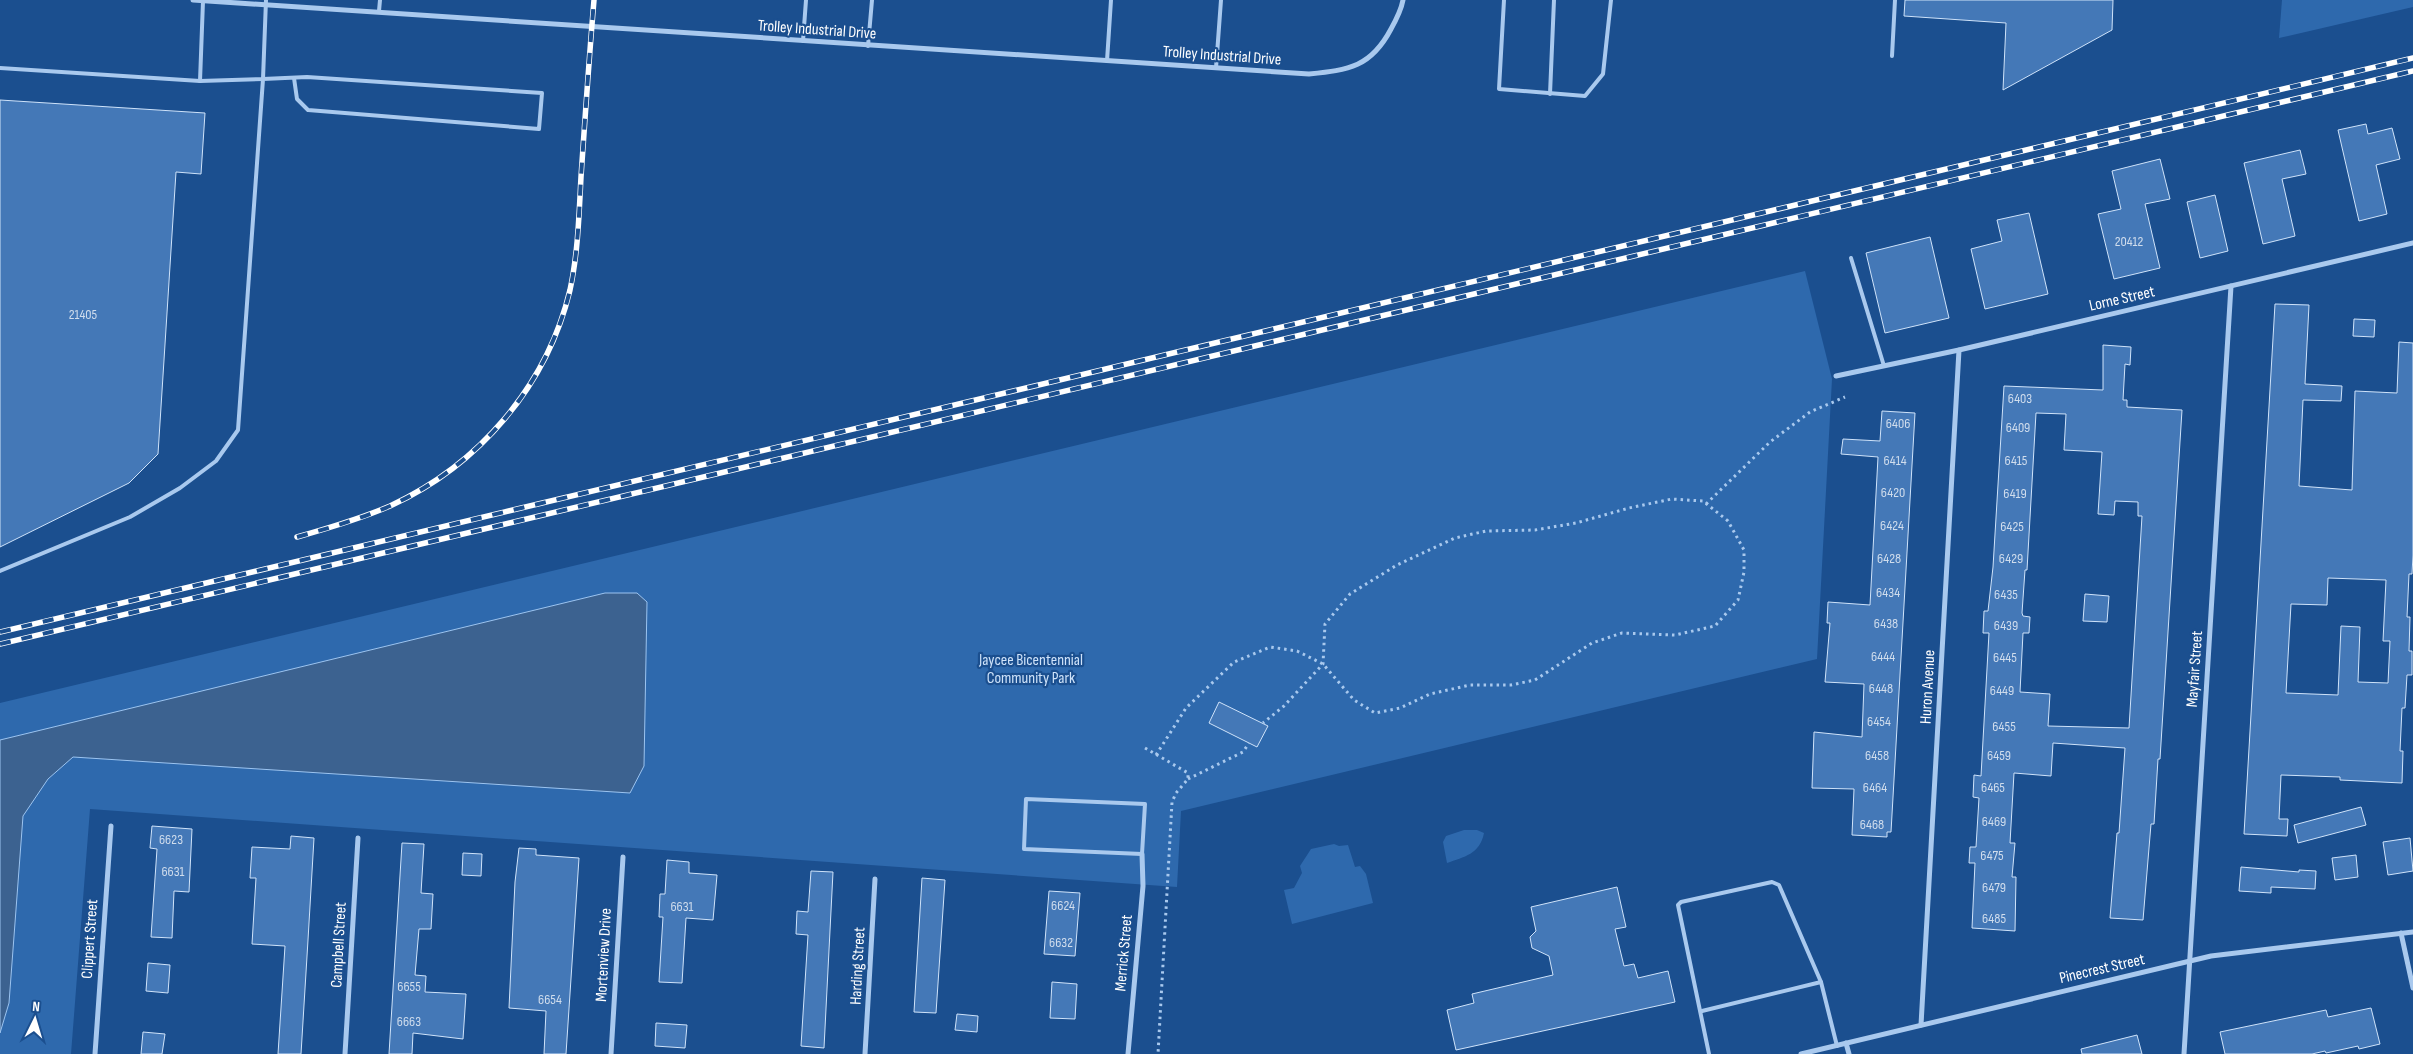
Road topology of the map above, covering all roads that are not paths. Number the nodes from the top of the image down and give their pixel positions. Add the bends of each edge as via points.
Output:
1 (193, 0) edge
2 (380, 0) edge
3 (806, 0) edge
4 (872, 0) edge
5 (1111, 0) edge
6 (1220, 0) edge
7 (1402, 0) edge
8 (1504, 0) edge
9 (1554, 0) edge
10 (1611, 0) edge
11 (1895, 0) edge
12 (203, 1) edge
13 (266, 2) edge
14 (379, 11) junction
15 (803, 42) junction
16 (868, 46) junction
17 (1892, 56) dead end
18 (1107, 61) junction
19 (0, 68) edge
20 (1216, 68) junction
21 (294, 78) junction
22 (263, 79) junction
23 (200, 81) junction
24 (1550, 94) junction
25 (2413, 243) edge
26 (1851, 258) dead end
27 (2231, 286) junction
28 (1959, 350) junction
29 (1884, 366) junction
30 (1836, 376) dead end
31 (0, 571) edge
32 (111, 826) dead end
33 (358, 838) dead end
34 (1142, 854) junction
35 (623, 857) dead end
36 (875, 879) dead end
37 (2413, 932) edge
38 (2401, 933) junction
39 (2189, 962) junction
40 (1821, 982) junction
41 (2413, 988) edge
42 (1702, 1011) junction
43 (1921, 1025) junction
44 (1846, 1043) junction
45 (1837, 1046) junction
46 (95, 1054) edge
47 (345, 1054) edge
48 (611, 1054) edge
49 (865, 1054) edge
50 (1128, 1054) edge
51 (1709, 1054) edge
52 (1801, 1054) edge
53 (1849, 1054) edge
54 (2184, 1054) edge

1 - 12 street, Trolley Industrial Drive
2 - 14 lane
3 - 15 lane
4 - 16 lane
5 - 18 lane
6 - 20 lane
7 - 20 street, Trolley Industrial Drive via 1401,9 1382,44 1372,56 1355,65 1309,74
8 - 24 lane via 1500,89
9 - 24 lane
10 - 24 lane via 1603,74 1585,96
11 - 17 lane
12 - 13 street, Trolley Industrial Drive
12 - 23 lane
13 - 14 street, Trolley Industrial Drive
13 - 22 lane
14 - 15 street, Trolley Industrial Drive
15 - 16 street, Trolley Industrial Drive
16 - 18 street, Trolley Industrial Drive
18 - 20 street, Trolley Industrial Drive
19 - 23 lane
21 - 21 lane via 542,93 539,129 308,110 297,99
21 - 22 lane
22 - 23 lane
22 - 31 lane via 238,430 216,461 180,488 130,517
25 - 27 street, Lorne Street
26 - 29 lane
27 - 28 street, Lorne Street
27 - 39 street, Mayfair Street
28 - 29 street, Lorne Street
28 - 43 street, Huron Avenue
29 - 30 street, Lorne Street
32 - 46 street, Clippert Street
33 - 47 street, Campbell Street
34 - 34 lane via 1144,804 1026,799 1024,849
34 - 50 street, Merrick Street via 1143,886
35 - 48 street, Mortenview Drive
36 - 49 street, Harding Street
37 - 38 street, Pinecrest Street
38 - 39 street, Pinecrest Street via 2220,954
38 - 41 street
39 - 43 street, Pinecrest Street
39 - 54 street, Mayfair Street
40 - 42 lane
40 - 42 lane via 1776,883 1681,902 1678,908
40 - 45 lane
42 - 51 lane
43 - 44 street, Pinecrest Street
44 - 45 street, Pinecrest Street
44 - 53 street
45 - 52 street, Pinecrest Street

